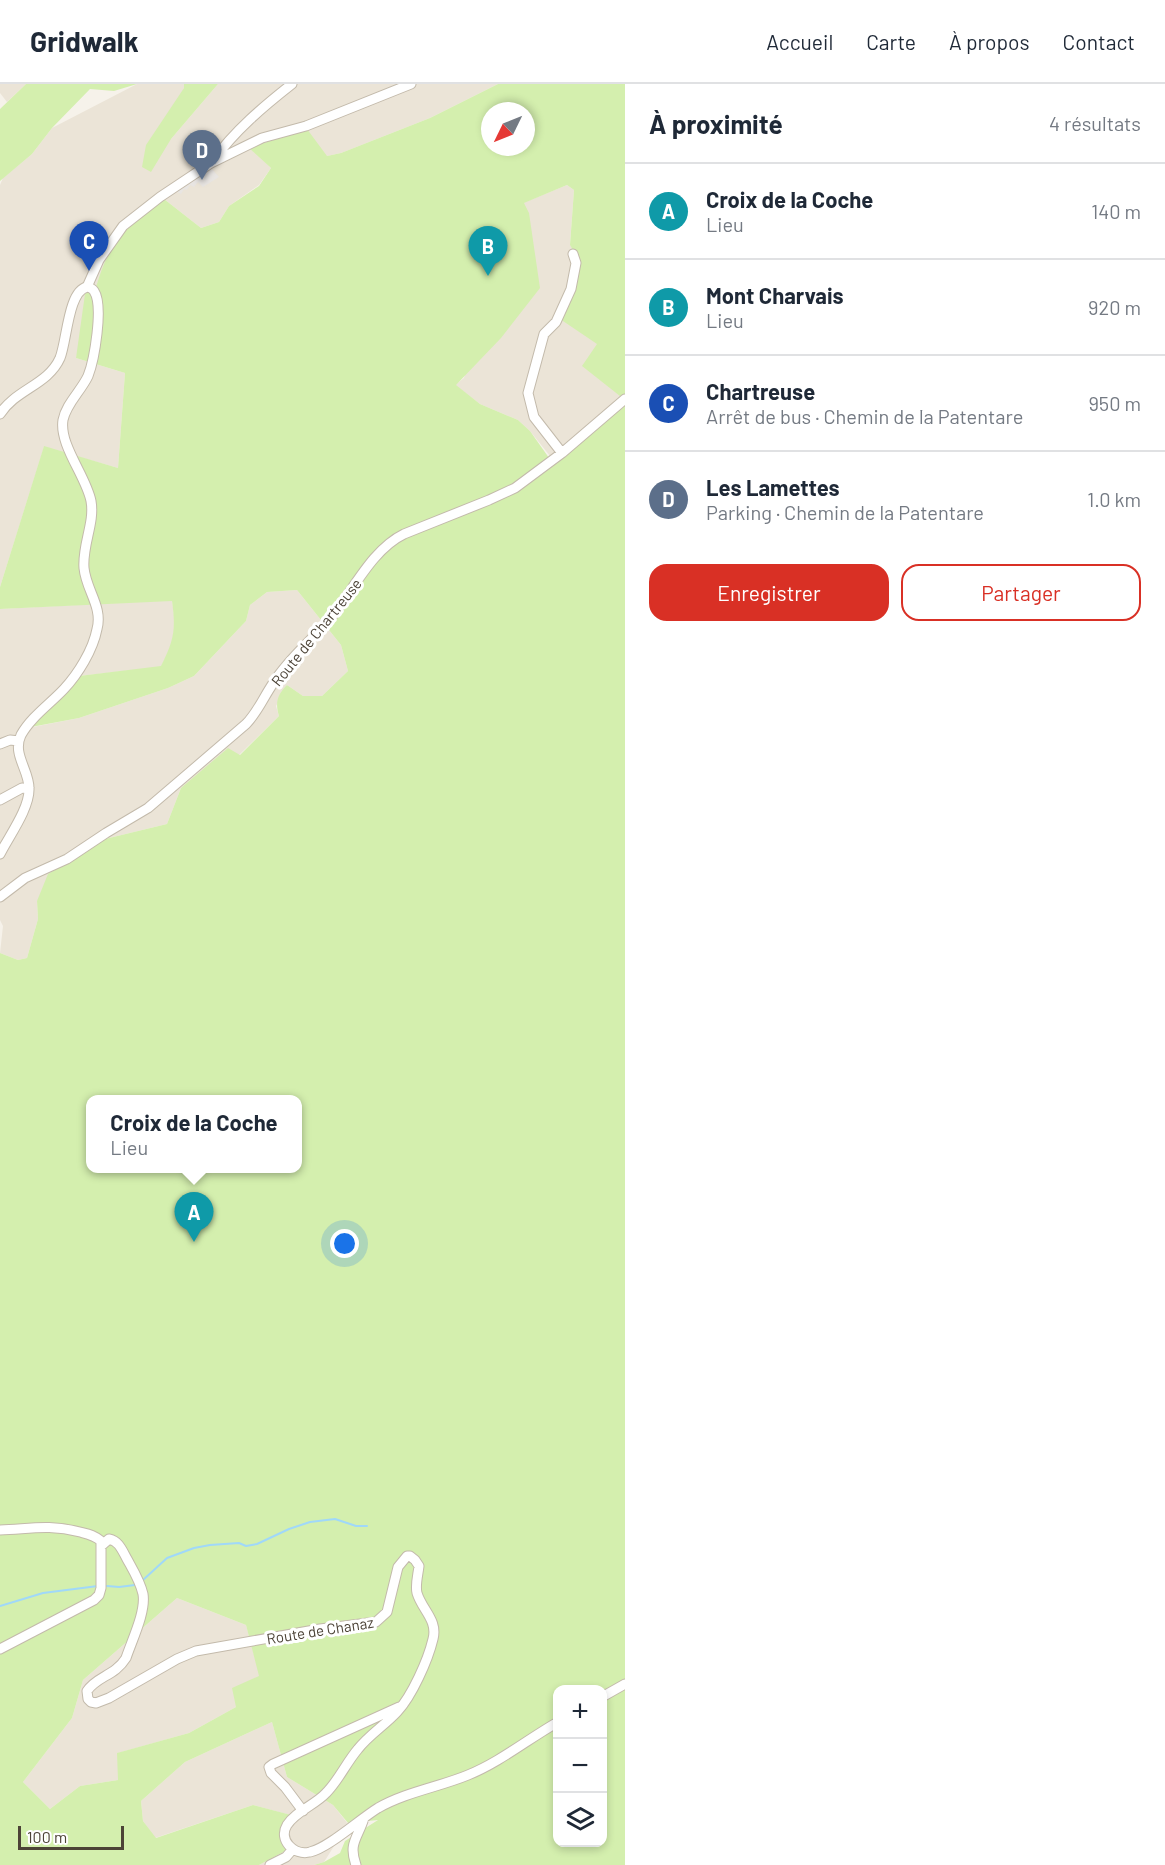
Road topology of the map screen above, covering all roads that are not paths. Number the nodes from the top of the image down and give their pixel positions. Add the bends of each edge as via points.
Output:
1 (292, 84) edge
2 (410, 84) edge
3 (212, 163) junction
4 (573, 254) dead end
5 (87, 287) junction
6 (625, 399) edge
7 (0, 414) edge
8 (562, 453) junction
9 (19, 741) junction
10 (0, 744) edge
11 (29, 789) junction
12 (0, 800) edge
13 (0, 854) edge
14 (0, 897) edge
15 (0, 1530) edge
16 (101, 1546) junction
17 (0, 1648) edge
18 (625, 1684) edge
19 (607, 1694) edge
20 (404, 1705) junction
21 (553, 1725) edge
22 (303, 1811) junction
23 (364, 1818) junction
24 (292, 1850) junction
25 (270, 1865) edge
26 (356, 1865) edge

1 - 3 street via 262,108
2 - 3 street via 306,126 262,138
3 - 5 street via 123,226 99,260
4 - 8 street via 576,263 571,289 556,322 544,334 528,393 534,417
5 - 7 street via 76,295 63,351 54,368 14,398
5 - 9 street via 96,293 98,307 93,362 64,416 63,426 92,503 84,568 98,625 76,673 29,724
6 - 8 street, Route de Chartreuse
8 - 14 street, Route de Chartreuse via 515,488 391,541 328,620 288,662 246,724 148,808 67,859 25,878
9 - 10 street
9 - 11 street
11 - 12 street via 22,788
11 - 13 street via 25,807
15 - 16 street via 60,1527 95,1536
16 - 17 street via 99,1595
16 - 20 street, Route de Chanaz via 109,1539 120,1545 143,1593 143,1607 126,1658 117,1670 90,1686 87,1695 91,1702 110,1698 196,1651 376,1622 387,1612 398,1567 408,1556 418,1564 416,1587 431,1616 434,1633
18 - 19 street
20 - 22 street, Route de Chanaz via 359,1747 326,1794
20 - 22 street via 269,1767
21 - 23 street via 484,1768 392,1802
22 - 24 street, Route de Chanaz via 286,1828 286,1841
23 - 24 street via 310,1852
23 - 26 street via 352,1845
24 - 25 street

